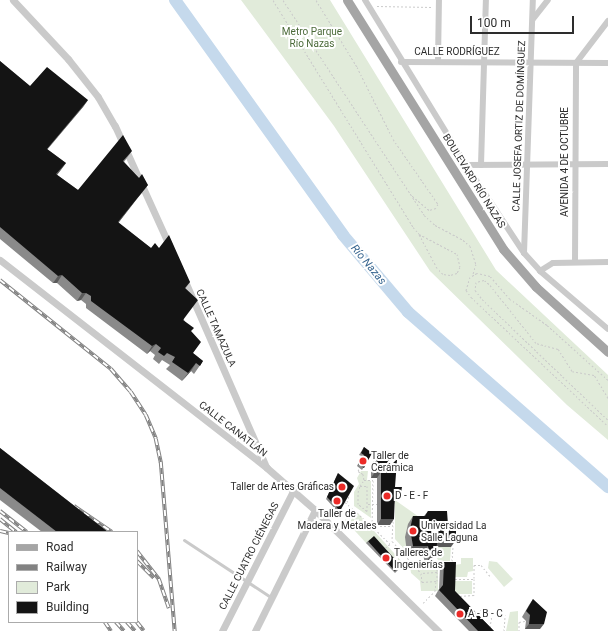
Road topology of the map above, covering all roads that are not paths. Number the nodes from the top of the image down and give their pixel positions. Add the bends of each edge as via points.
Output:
1 (13, 0) edge
2 (347, 0) edge
3 (439, 0) edge
4 (486, 0) edge
5 (533, 0) edge
6 (548, 0) edge
7 (367, 3) edge
8 (533, 19) junction
9 (608, 21) edge
10 (438, 61) junction
11 (401, 62) junction
12 (484, 62) junction
13 (531, 62) junction
14 (576, 63) junction
15 (608, 63) edge
16 (608, 164) edge
17 (466, 165) junction
18 (481, 165) junction
19 (526, 165) junction
20 (574, 165) junction
21 (172, 252) edge
22 (524, 253) junction
23 (0, 260) edge
24 (575, 262) junction
25 (608, 262) edge
26 (540, 270) junction
27 (182, 274) edge
28 (608, 329) edge
29 (608, 352) edge
30 (267, 468) junction
31 (293, 490) junction
32 (315, 510) junction
33 (184, 540) dead end
34 (247, 582) junction
35 (272, 598) junction
36 (222, 631) edge
37 (255, 631) edge
38 (438, 631) edge

1 - 21 street via 68,59 98,97 128,152
2 - 29 main road, BOULEVARD RÍO NAZAS via 503,249 536,287
3 - 10 street
4 - 12 street
5 - 8 street, CALLE JOSEFA ORTIZ DE DOMÍNGUEZ
6 - 8 street
7 - 11 street, BOULEVARD RÍO NAZAS
8 - 13 street, CALLE JOSEFA ORTIZ DE DOMÍNGUEZ
9 - 14 street
10 - 11 street, CALLE RODRÍGUEZ
10 - 12 street, CALLE RODRÍGUEZ
11 - 17 street, BOULEVARD RÍO NAZAS
12 - 13 street, CALLE RODRÍGUEZ
12 - 18 street
13 - 14 street, CALLE RODRÍGUEZ
13 - 19 street, CALLE JOSEFA ORTIZ DE DOMÍNGUEZ
14 - 15 street, CALLE RODRÍGUEZ
14 - 20 street, AVENIDA 4 DE OCTUBRE
16 - 20 street
17 - 18 street
17 - 22 street, BOULEVARD RÍO NAZAS
18 - 19 street
19 - 20 street
19 - 22 street, CALLE JOSEFA ORTIZ DE DOMÍNGUEZ
20 - 24 street, AVENIDA 4 DE OCTUBRE
22 - 26 street, BOULEVARD RÍO NAZAS
23 - 30 street, CALLE CANATLÁN
24 - 25 street
24 - 26 street via 553,263
26 - 28 street, BOULEVARD RÍO NAZAS
27 - 30 street, CALLE TAMAZULA
30 - 31 street, CALLE CANATLÁN
31 - 32 street, CALLE CANATLÁN
31 - 34 street, CALLE CUATRO CIÉNEGAS
32 - 35 street
32 - 38 street, CALLE CANATLÁN
33 - 34 lane
34 - 35 lane
34 - 36 street, CALLE CUATRO CIÉNEGAS
35 - 37 street

